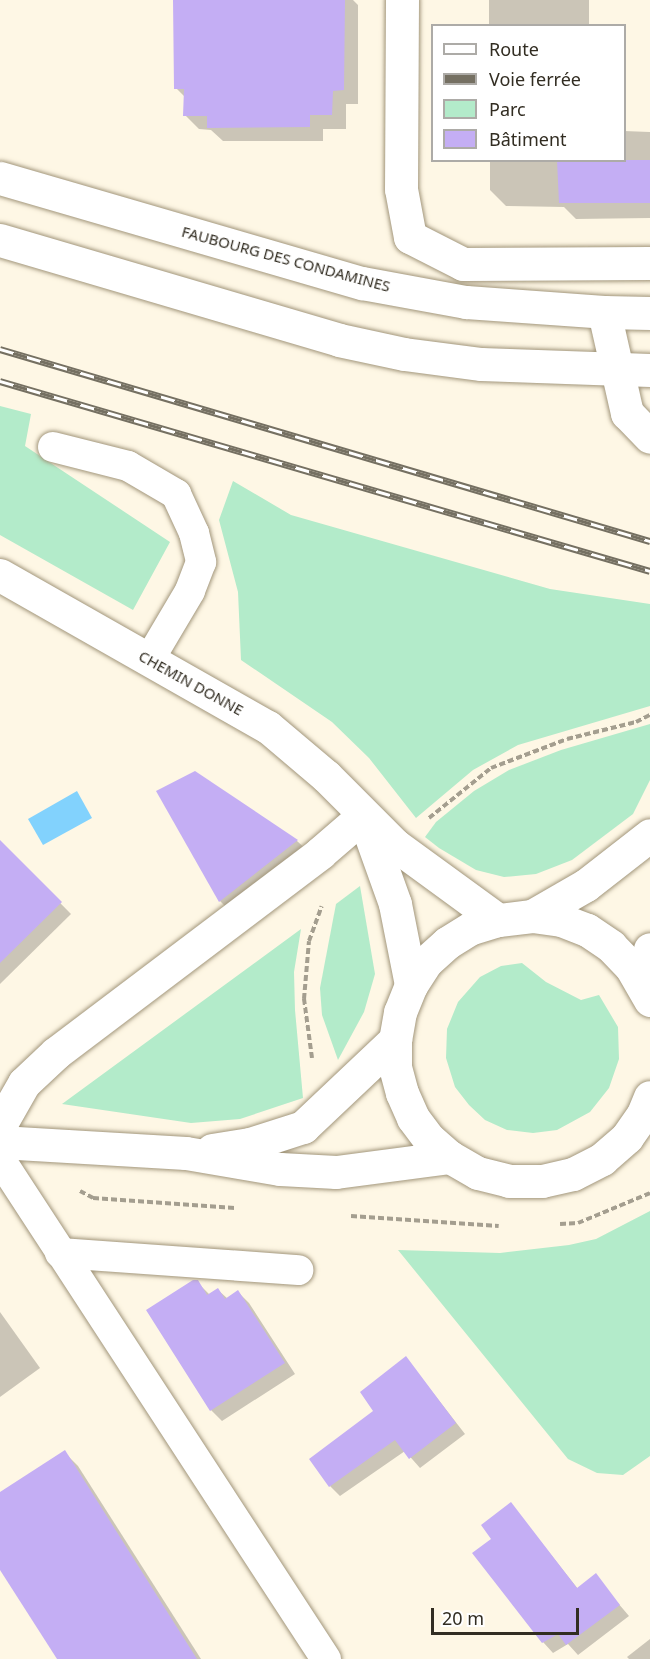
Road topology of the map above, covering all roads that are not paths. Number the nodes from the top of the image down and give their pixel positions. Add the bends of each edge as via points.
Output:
1 (402, 0) edge
2 (0, 178) edge
3 (0, 240) edge
4 (650, 263) edge
5 (604, 312) junction
6 (650, 313) edge
7 (616, 370) junction
8 (650, 370) edge
9 (650, 437) edge
10 (52, 447) dead end
11 (0, 575) edge
12 (149, 660) junction
13 (363, 816) junction
14 (650, 835) edge
15 (532, 916) junction
16 (498, 920) junction
17 (650, 949) edge
18 (411, 985) junction
19 (648, 995) edge
20 (395, 1040) junction
21 (650, 1097) edge
22 (0, 1125) edge
23 (638, 1135) edge
24 (0, 1142) edge
25 (186, 1153) junction
26 (450, 1157) junction
27 (0, 1159) edge
28 (60, 1253) junction
29 (298, 1270) dead end
30 (326, 1659) edge

1 - 4 street via 401,189 410,237 463,264
2 - 5 street, FAUBOURG DES CONDAMINES via 362,283 466,302
3 - 7 street via 339,340 404,354 481,364
5 - 6 street, FAUBOURG DES CONDAMINES
5 - 7 street
7 - 8 street
7 - 9 street via 627,413
10 - 12 lane via 128,466 176,494 185,513 201,562 190,591
11 - 12 street, CHEMIN DONNE
12 - 13 street, CHEMIN DONNE via 267,727 326,776
13 - 16 street, CHEMIN DONNE via 395,845
13 - 18 street, CHEMIN DONNE via 395,904
13 - 22 street via 310,861 56,1053 24,1083
14 - 15 street via 586,885
15 - 16 street
15 - 19 street via 561,920 587,930 631,966
16 - 18 street via 471,928 447,943 426,962
17 - 19 street
18 - 20 street via 400,1012
20 - 25 street via 303,1127 250,1144
20 - 26 street via 395,1067 413,1118
21 - 23 street
23 - 26 street via 573,1174 542,1181 509,1181 478,1173
24 - 25 street
25 - 26 street via 280,1169 336,1172
27 - 28 lane
28 - 29 lane
28 - 30 lane

